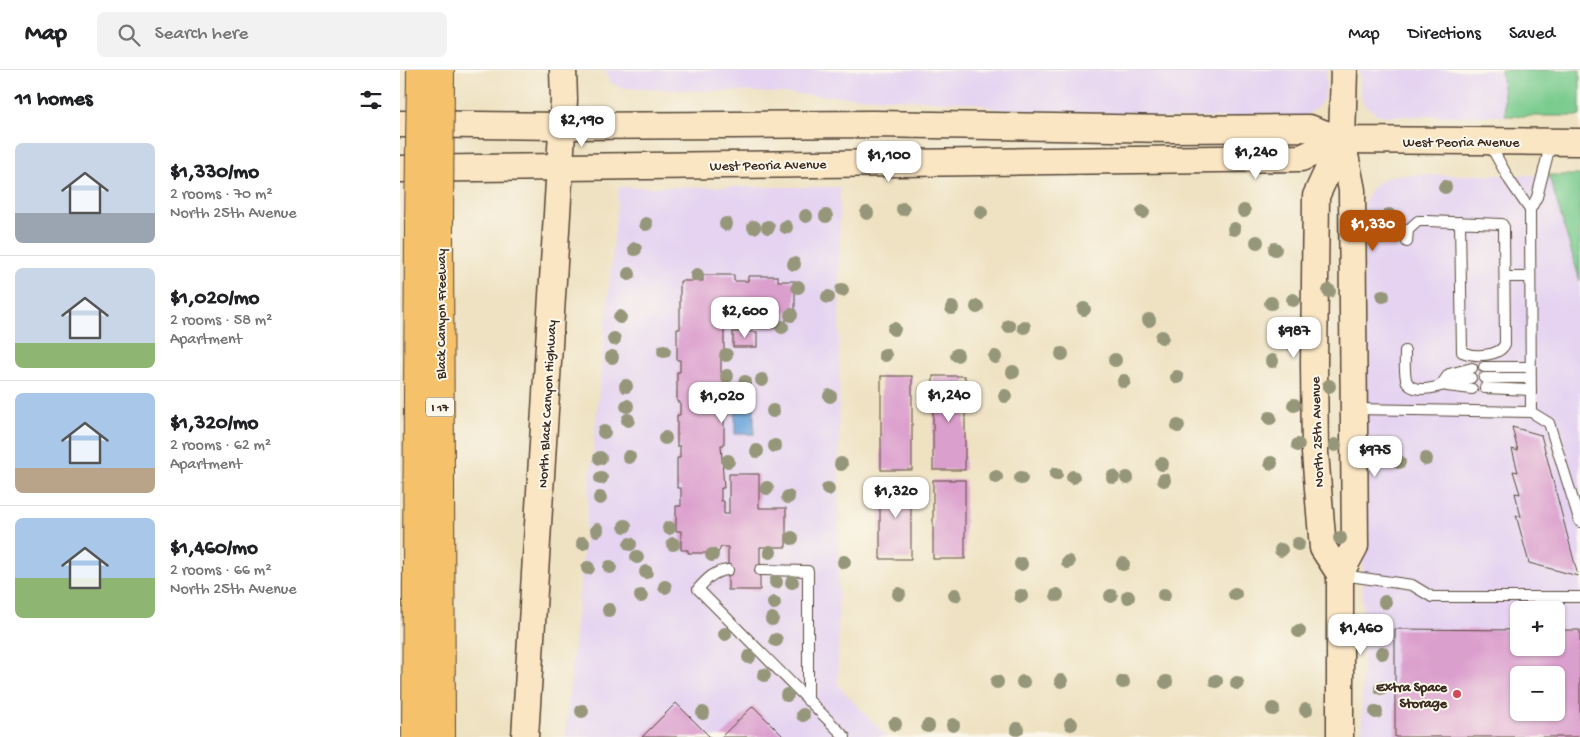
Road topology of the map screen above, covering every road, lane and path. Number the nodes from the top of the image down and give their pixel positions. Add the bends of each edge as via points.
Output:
1 (421, 70) edge
2 (440, 70) edge
3 (563, 70) edge
4 (1344, 70) edge
5 (400, 124) edge
6 (562, 126) junction
7 (1342, 140) junction
8 (1488, 141) junction
9 (1551, 141) junction
10 (1578, 142) edge
11 (560, 167) junction
12 (400, 170) edge
13 (1530, 210) junction
14 (1460, 222) junction
15 (429, 226) junction
16 (1407, 242) dead end
17 (1505, 278) junction
18 (1530, 278) junction
19 (1405, 350) dead end
20 (1530, 367) junction
21 (1472, 378) dead end
22 (1484, 378) junction
23 (1530, 378) junction
24 (1531, 390) junction
25 (1353, 409) junction
26 (1531, 412) junction
27 (1580, 522) edge
28 (728, 570) dead end
29 (760, 570) dead end
30 (1340, 574) junction
31 (1580, 598) edge
32 (808, 701) junction
33 (416, 737) edge
34 (441, 737) edge
35 (525, 737) edge
36 (846, 737) edge
37 (1340, 737) edge

1 - 15 highway, bridge
2 - 15 highway, Black Canyon Freeway / I 17, bridge
3 - 6 main road, North Black Canyon Highway
4 - 7 main road, North 25th Avenue
5 - 6 main road, West Peoria Avenue
6 - 7 main road, West Peoria Avenue via 873,124 1309,128
6 - 11 main road, North Black Canyon Highway
7 - 8 main road, West Peoria Avenue
7 - 11 main road, West Peoria Avenue via 1301,158
7 - 25 main road, North 25th Avenue via 1352,190
7 - 30 main road, North 25th Avenue via 1316,196 1314,364 1315,453 1323,548
8 - 9 main road, West Peoria Avenue
8 - 13 lane
9 - 10 main road, West Peoria Avenue
9 - 13 lane via 1537,197
11 - 12 main road, West Peoria Avenue
11 - 35 main road, North Black Canyon Highway
13 - 18 lane
14 - 16 lane via 1418,222 1408,230
14 - 17 lane via 1502,224
14 - 17 lane via 1462,352 1469,355 1502,350 1505,344
15 - 33 highway
15 - 34 highway, Black Canyon Freeway / I 17
17 - 18 lane
18 - 20 lane
19 - 21 lane via 1408,385 1423,390
20 - 22 lane
20 - 23 lane
22 - 23 lane
22 - 24 lane
23 - 24 lane
24 - 26 lane
25 - 26 lane
25 - 30 main road, North 25th Avenue via 1355,546
26 - 27 lane via 1549,423
28 - 32 lane via 710,576 698,589
29 - 32 lane via 808,571
30 - 31 lane via 1412,585 1432,597
30 - 37 main road, North 25th Avenue
32 - 36 lane

